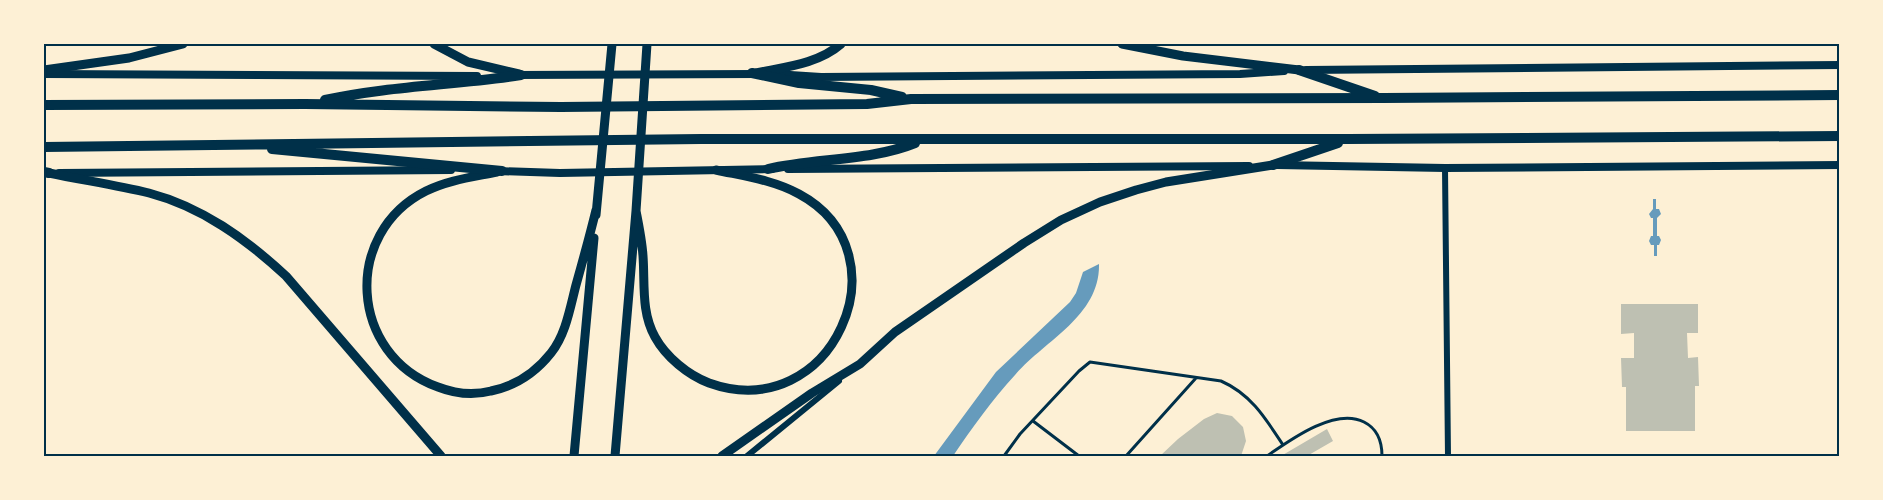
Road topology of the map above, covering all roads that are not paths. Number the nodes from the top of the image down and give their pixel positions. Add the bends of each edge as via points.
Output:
1 (183, 44) edge
2 (434, 44) edge
3 (841, 44) edge
4 (1122, 44) edge
5 (610, 46) edge
6 (648, 46) edge
7 (1839, 65) edge
8 (1299, 70) junction
9 (44, 72) edge
10 (752, 73) junction
11 (521, 75) junction
12 (1839, 95) edge
13 (911, 99) junction
14 (1384, 99) junction
15 (304, 104) junction
16 (44, 105) edge
17 (1839, 136) edge
18 (923, 140) junction
19 (1348, 140) junction
20 (215, 144) junction
21 (44, 147) edge
22 (1273, 165) junction
23 (1839, 165) edge
24 (1445, 168) junction
25 (768, 169) junction
26 (502, 171) junction
27 (712, 171) junction
28 (45, 173) edge
29 (596, 210) junction
30 (636, 211) junction
31 (860, 364) junction
32 (1196, 378) junction
33 (1033, 421) junction
34 (1283, 445) junction
35 (439, 455) edge
36 (574, 456) edge
37 (615, 456) edge
38 (722, 456) edge
39 (747, 456) edge
40 (1004, 456) edge
41 (1079, 456) edge
42 (1126, 456) edge
43 (1267, 456) edge
44 (1382, 456) edge
45 (1449, 456) edge

1 - 9 main road via 129,58
2 - 11 main road via 468,62
3 - 10 main road via 817,58
4 - 8 main road via 1183,56
5 - 29 main road
6 - 30 main road
7 - 8 street
8 - 10 street via 1240,74 821,77
8 - 14 main road
9 - 11 street
10 - 11 street
10 - 13 main road
11 - 15 main road via 351,94
12 - 14 main road
13 - 14 main road
13 - 15 main road via 867,104 561,107
15 - 16 main road
17 - 19 main road
18 - 19 main road
18 - 20 main road
18 - 25 main road via 898,150
19 - 22 main road
20 - 21 main road
20 - 26 main road
22 - 24 street
22 - 25 street
22 - 31 main road via 1136,189 1083,210 1039,233 895,332
23 - 24 street
24 - 45 street
25 - 27 street
26 - 27 street
26 - 28 street
26 - 29 main road via 448,183 410,201 384,229 370,258 368,302 376,333 397,361 430,384 453,393 478,394 498,390 537,368 566,325
27 - 30 main road via 761,180 800,194 827,215 846,247 852,283 846,318 831,346 802,375 772,388 747,392 704,381 674,360 655,337 646,311
28 - 35 main road via 176,202 217,221 257,249 286,276
29 - 36 main road
30 - 37 main road
31 - 38 main road
31 - 39 street
32 - 33 lane via 1090,362
32 - 34 lane via 1221,381 1248,396
32 - 42 lane
33 - 40 lane
33 - 41 lane
34 - 43 lane
34 - 44 lane via 1324,423 1350,418 1376,432

